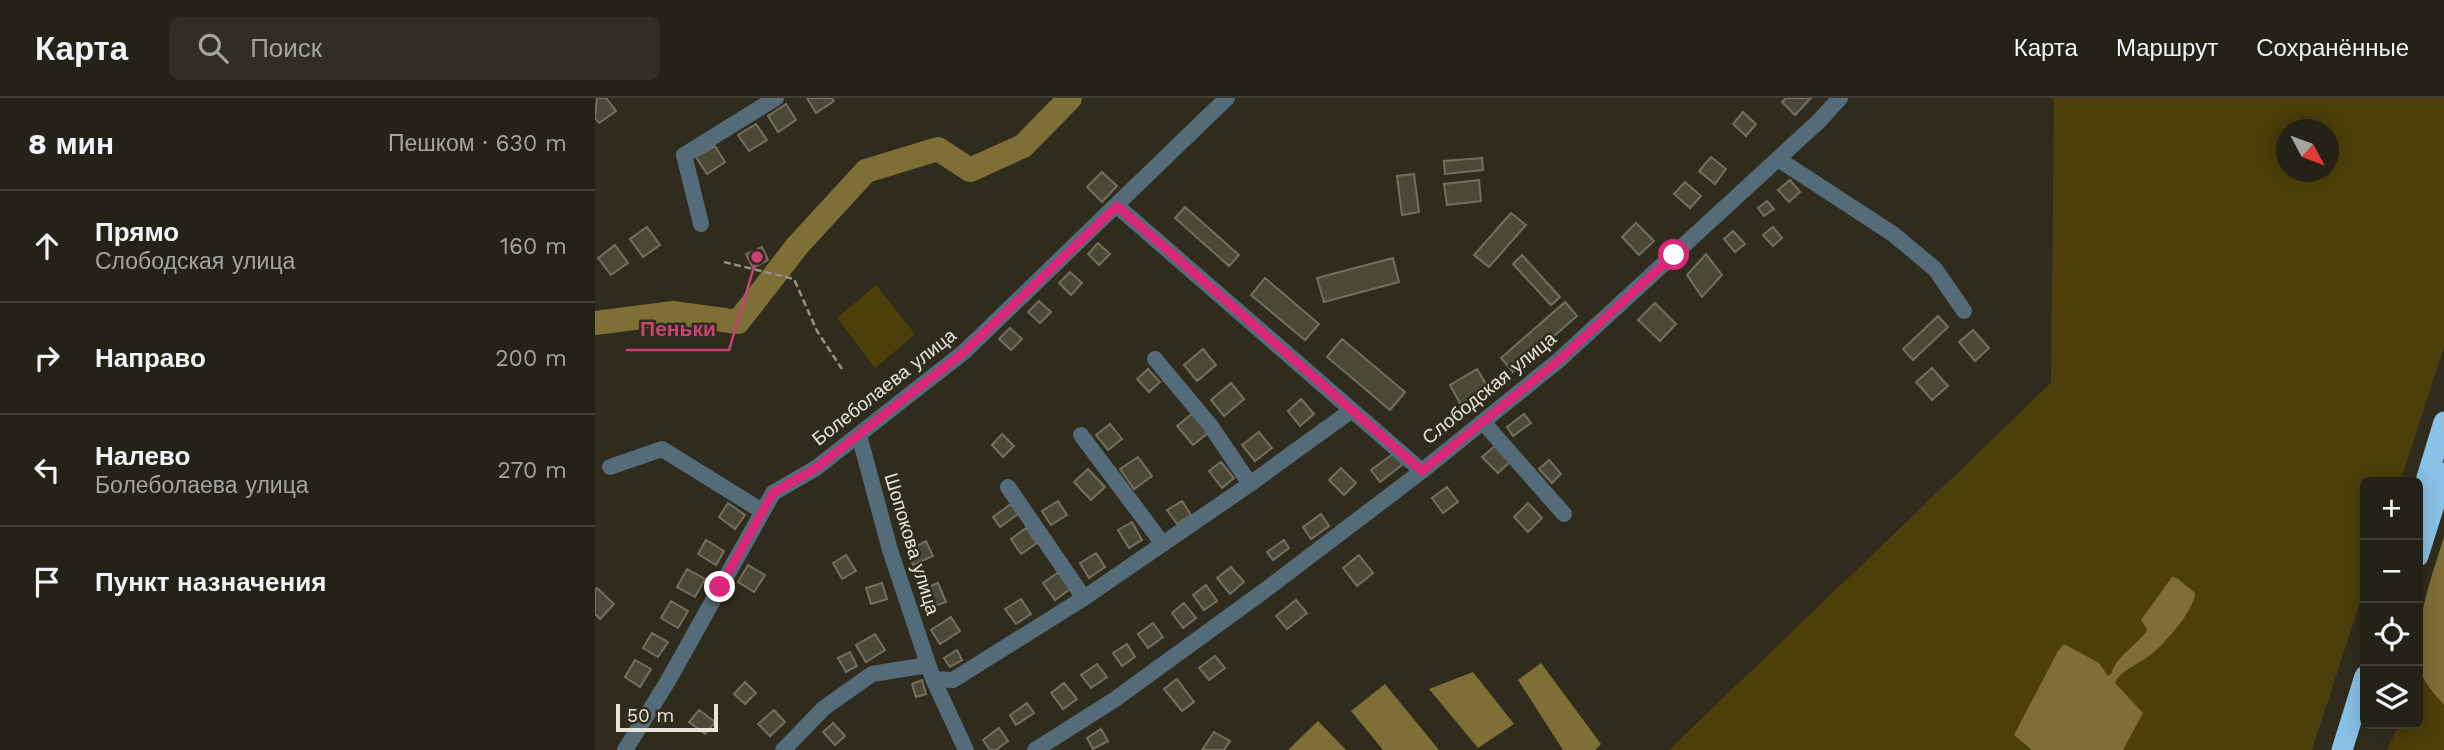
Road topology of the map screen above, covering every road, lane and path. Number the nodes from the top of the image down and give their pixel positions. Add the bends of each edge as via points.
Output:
1 (776, 98) edge
2 (1227, 98) edge
3 (1840, 98) edge
4 (1778, 159) junction
5 (1117, 206) junction
6 (701, 224) dead end
7 (724, 262) dead end
8 (1964, 311) dead end
9 (1155, 359) dead end
10 (842, 369) dead end
11 (1352, 410) junction
12 (1483, 422) junction
13 (2444, 422) edge
14 (859, 435) junction
15 (1081, 435) dead end
16 (610, 467) dead end
17 (1422, 471) junction
18 (2444, 473) edge
19 (1250, 484) junction
20 (1008, 486) dead end
21 (2423, 491) edge
22 (762, 511) junction
23 (1564, 514) dead end
24 (2423, 540) edge
25 (1163, 544) junction
26 (1084, 598) junction
27 (930, 672) junction
28 (2360, 692) edge
29 (2363, 729) edge
30 (625, 750) edge
31 (783, 750) edge
32 (966, 750) edge
33 (1035, 750) edge
34 (2342, 750) edge
35 (2356, 750) edge

1 - 6 street via 684,155
2 - 5 street, Болеболаева улица
3 - 4 street, Слободская улица
4 - 8 street via 1893,234 1935,269
4 - 12 street, Слободская улица via 1559,360
5 - 11 street
5 - 14 street, Болеболаева улица via 964,352
7 - 10 path via 794,279 817,331
9 - 19 street via 1210,425
11 - 17 street
11 - 19 street
12 - 17 street, Слободская улица
12 - 23 street
13 - 21 highway
14 - 22 street, Болеболаева улица via 773,493
14 - 27 street, Шопокова улица
15 - 25 street
16 - 22 street via 662,449
17 - 33 street, Слободская улица via 1264,592
18 - 24 highway
19 - 25 street
20 - 26 street
22 - 30 street, Болеболаева улица
25 - 26 street
26 - 27 street via 953,680
27 - 31 street via 872,674 824,709
27 - 32 street, Шопокова улица
28 - 34 highway
29 - 35 highway

